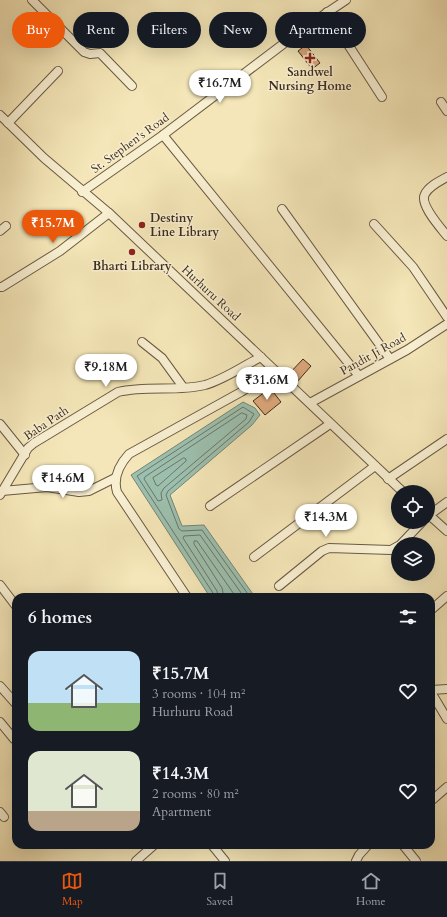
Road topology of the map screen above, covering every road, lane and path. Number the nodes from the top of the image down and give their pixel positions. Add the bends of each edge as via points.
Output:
1 (32, 0) edge
2 (346, 0) edge
3 (327, 12) edge
4 (279, 48) edge
5 (350, 48) edge
6 (58, 71) dead end
7 (132, 86) dead end
8 (382, 97) dead end
9 (441, 102) dead end
10 (447, 111) edge
11 (3, 120) edge
12 (162, 135) junction
13 (447, 177) edge
14 (82, 192) junction
15 (282, 209) dead end
16 (108, 213) junction
17 (374, 224) dead end
18 (447, 236) edge
19 (0, 286) edge
20 (447, 317) edge
21 (447, 324) edge
22 (142, 342) dead end
23 (261, 357) junction
24 (390, 359) junction
25 (274, 370) junction
26 (359, 376) junction
27 (183, 387) junction
28 (310, 403) junction
29 (0, 424) edge
30 (330, 424) junction
31 (447, 439) edge
32 (25, 455) junction
33 (375, 466) junction
34 (115, 478) junction
35 (388, 479) junction
36 (395, 485) edge
37 (1, 493) edge
38 (447, 502) edge
39 (210, 506) dead end
40 (435, 510) edge
41 (435, 521) edge
42 (415, 529) edge
43 (447, 531) edge
44 (408, 537) edge
45 (391, 550) edge
46 (254, 557) dead end
47 (0, 585) edge
48 (279, 586) dead end
49 (183, 593) edge
50 (447, 596) edge
51 (12, 601) edge
52 (435, 606) edge
53 (0, 686) edge
54 (447, 689) edge
55 (435, 690) edge
56 (435, 698) edge
57 (12, 700) edge
58 (447, 719) edge
59 (0, 722) edge
60 (12, 737) edge
61 (447, 787) edge
62 (435, 798) edge
63 (150, 849) edge
64 (215, 849) edge
65 (364, 849) edge
66 (406, 849) edge
67 (136, 861) edge
68 (225, 861) edge
69 (356, 861) edge
70 (416, 861) edge

1 - 7 street via 84,52 100,53
2 - 3 street, St. Stephen's Road
4 - 12 street, St. Stephen's Road
5 - 8 street
6 - 11 street
9 - 10 street
11 - 14 street, Hurhuru Road
12 - 14 street, St. Stephen's Road
12 - 26 street
13 - 18 street via 425,192 423,199 425,206
14 - 16 street, Hurhuru Road
15 - 24 street
16 - 19 street via 60,251
16 - 23 street, Hurhuru Road
17 - 20 street via 414,267
21 - 24 street, Pandit Ji Road
22 - 27 street via 162,358
23 - 25 street, Hurhuru Road
23 - 27 street, Baba Path via 218,380 205,385
24 - 26 street, Pandit Ji Road
25 - 28 street, Hurhuru Road
25 - 34 street via 241,392 129,454
26 - 28 street, Pandit Ji Road
27 - 32 street, Baba Path via 118,392 34,443
28 - 30 street, Hurhuru Road
29 - 32 street
30 - 33 street, Hurhuru Road
30 - 39 street
31 - 35 street
32 - 37 street, Baba Path
33 - 35 street, Hurhuru Road
33 - 46 street
34 - 37 street via 80,492 47,487
34 - 49 street via 117,492
35 - 36 street, Hurhuru Road
38 - 40 street
41 - 43 street
42 - 44 street
45 - 48 street via 329,548
47 - 51 street
50 - 52 street
53 - 57 street
54 - 55 street
56 - 58 street
59 - 60 street
61 - 62 street
63 - 67 street
64 - 68 street
65 - 69 street
66 - 70 street

